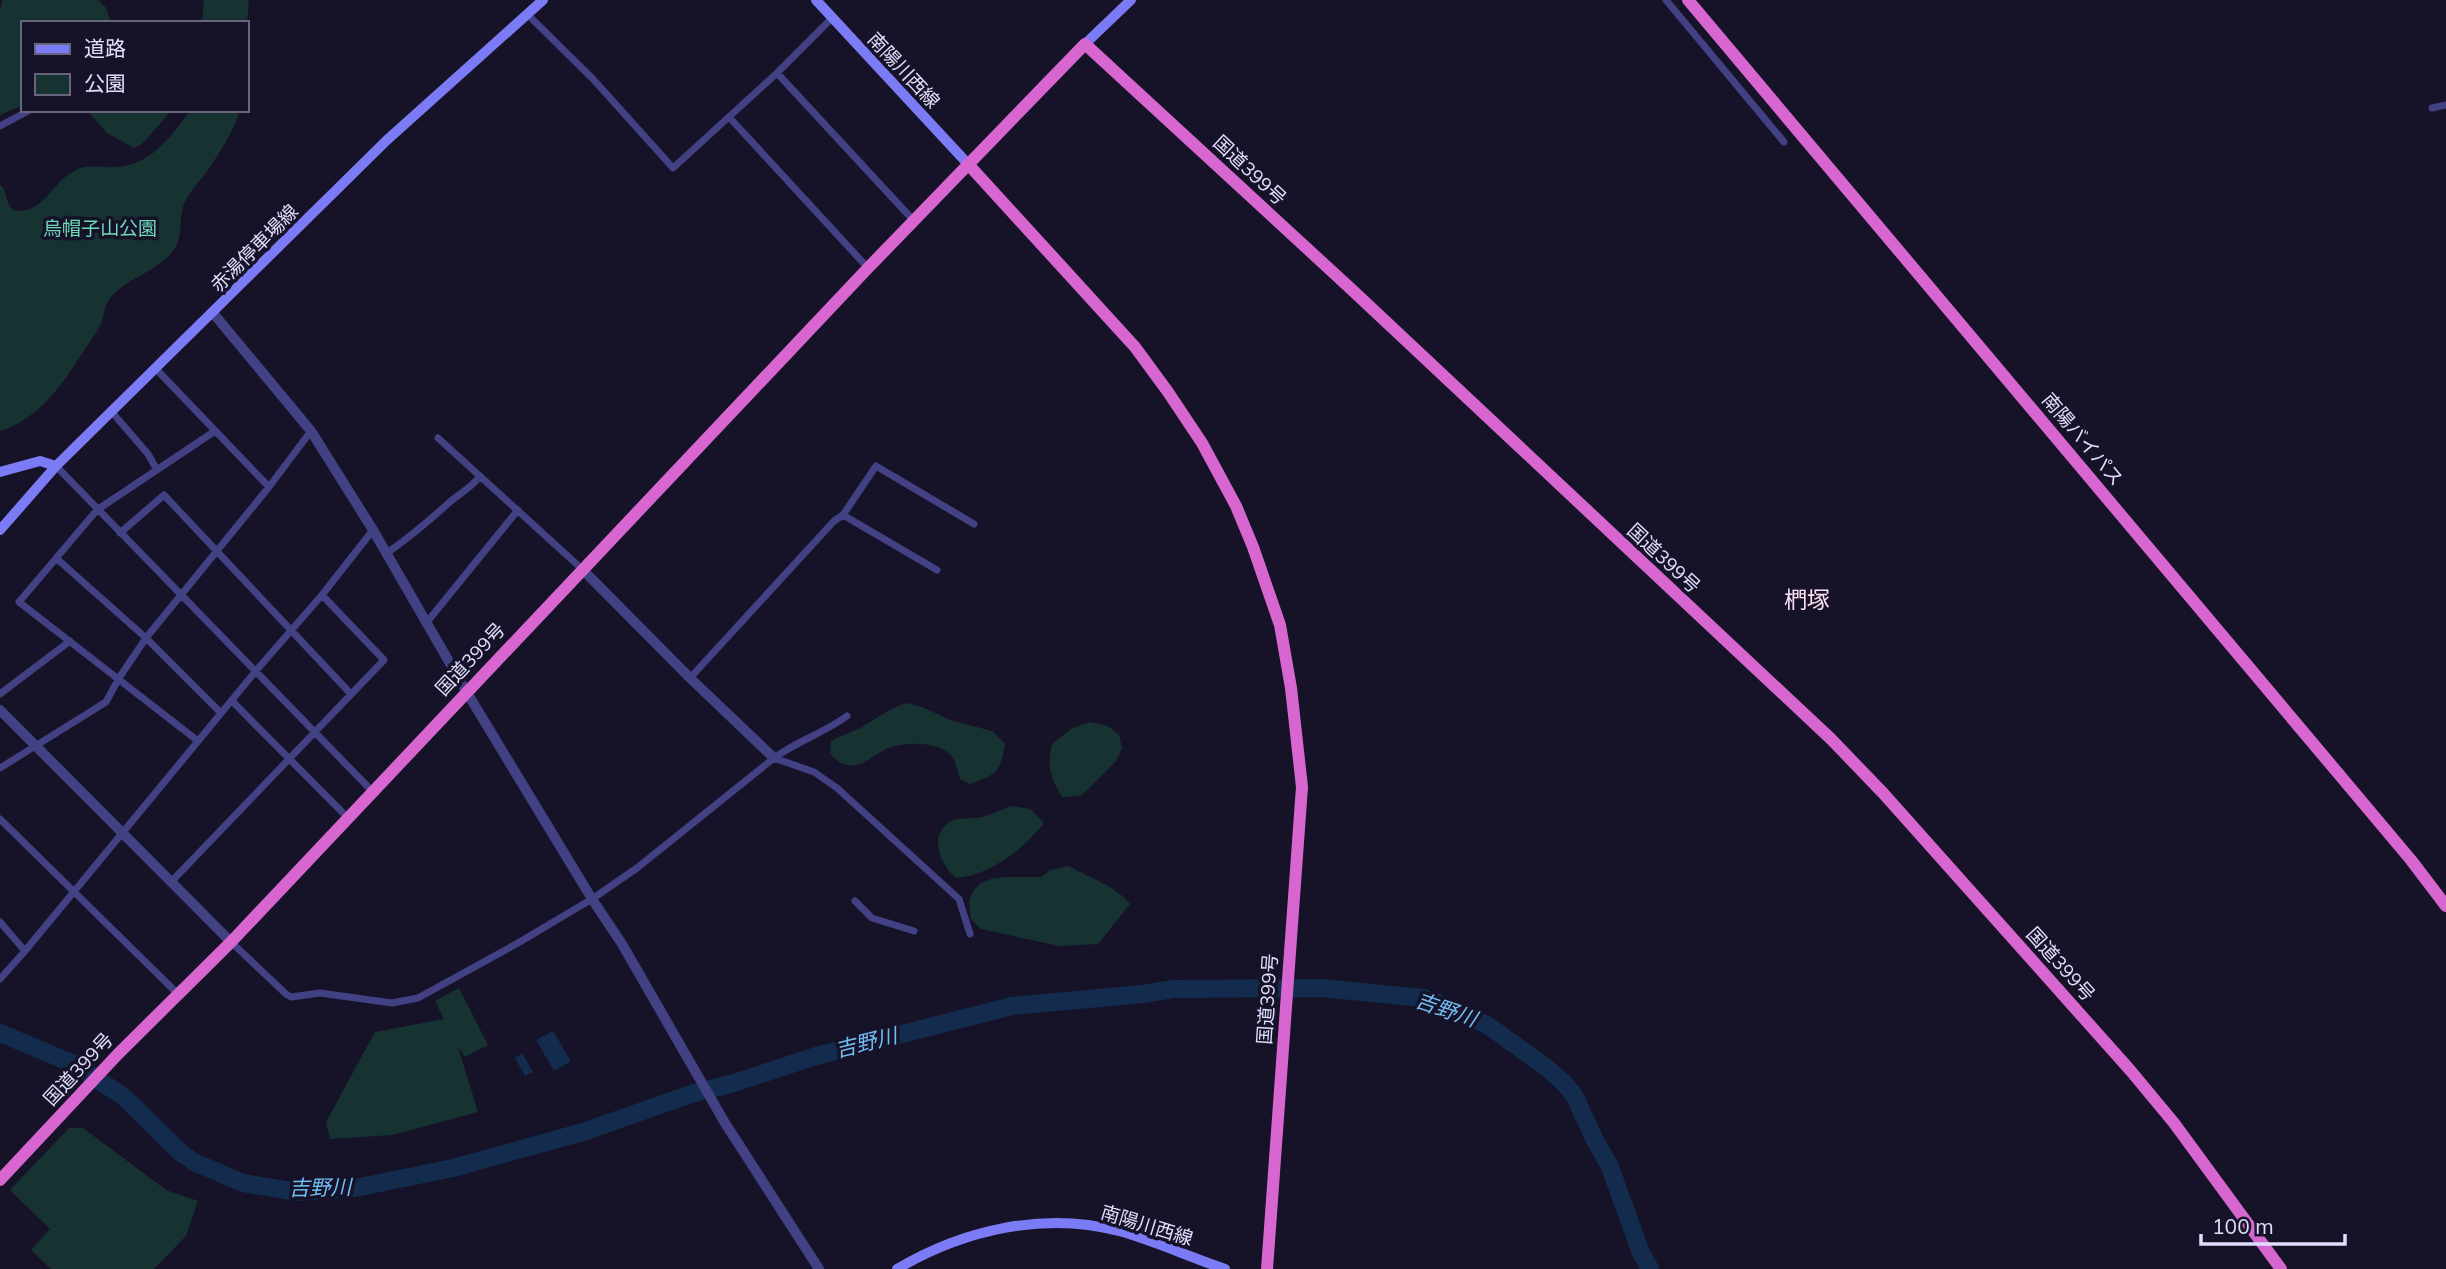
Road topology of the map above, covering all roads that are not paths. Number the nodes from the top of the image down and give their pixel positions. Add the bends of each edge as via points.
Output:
1 (542, 0) edge
2 (816, 0) edge
3 (1130, 0) edge
4 (1666, 0) edge
5 (1688, 0) edge
6 (527, 14) junction
7 (832, 18) junction
8 (1085, 44) junction
9 (777, 73) junction
10 (2446, 105) edge
11 (2432, 108) dead end
12 (26, 112) edge
13 (729, 117) junction
14 (0, 126) edge
15 (1784, 142) dead end
16 (968, 164) junction
17 (914, 220) junction
18 (868, 268) junction
19 (213, 313) junction
20 (156, 369) junction
21 (111, 411) junction
22 (215, 431) junction
23 (311, 431) junction
24 (439, 438) dead end
25 (56, 466) junction
26 (157, 470) junction
27 (0, 471) edge
28 (480, 476) junction
29 (270, 487) junction
30 (97, 510) junction
31 (518, 510) junction
32 (843, 514) junction
33 (974, 524) dead end
34 (0, 530) edge
35 (373, 530) junction
36 (120, 533) junction
37 (218, 552) junction
38 (387, 553) junction
39 (56, 558) junction
40 (582, 569) junction
41 (937, 570) dead end
42 (180, 595) junction
43 (322, 595) junction
44 (427, 622) junction
45 (291, 630) junction
46 (146, 638) junction
47 (70, 641) junction
48 (255, 672) junction
49 (119, 678) junction
50 (690, 678) junction
51 (466, 691) junction
52 (0, 694) edge
53 (351, 694) junction
54 (232, 701) junction
55 (0, 710) edge
56 (221, 713) junction
57 (847, 716) dead end
58 (315, 732) junction
59 (198, 741) junction
60 (37, 747) junction
61 (288, 758) junction
62 (774, 758) junction
63 (0, 768) edge
64 (372, 791) junction
65 (348, 818) junction
66 (0, 819) edge
67 (124, 832) junction
68 (172, 881) junction
69 (74, 891) junction
70 (592, 899) junction
71 (855, 901) dead end
72 (2446, 906) edge
73 (0, 922) edge
74 (914, 931) dead end
75 (970, 934) dead end
76 (231, 942) junction
77 (25, 951) junction
78 (0, 979) edge
79 (178, 994) junction
80 (0, 1180) edge
81 (819, 1269) edge
82 (897, 1269) edge
83 (1225, 1269) edge
84 (1266, 1269) edge
85 (2281, 1269) edge

1 - 6 main road, 赤湯停車場線
2 - 7 main road, 南陽川西線
3 - 8 main road
4 - 15 street
5 - 72 highway, 南陽バイパス
6 - 13 street via 673,168
6 - 19 main road, 赤湯停車場線 via 387,140
7 - 9 street
7 - 16 main road, 南陽川西線
8 - 16 highway, 国道399号
8 - 85 highway, 国道399号 via 1831,739 2130,1070
9 - 13 street
9 - 17 street
10 - 11 street
12 - 14 street
13 - 18 street
16 - 17 highway, 国道399号
16 - 84 highway, 国道399号 via 1135,347 1168,392 1236,506 1280,625 1302,788
17 - 18 highway, 国道399号
18 - 40 highway, 国道399号
19 - 20 main road, 赤湯停車場線
19 - 23 street
20 - 21 main road, 赤湯停車場線
20 - 22 street
21 - 25 main road, 赤湯停車場線
21 - 26 street
22 - 26 street
22 - 29 street
23 - 29 street
23 - 35 street
24 - 28 street
25 - 27 main road via 40,461
25 - 30 street
25 - 34 main road, 赤湯停車場線
26 - 30 street
28 - 31 street
28 - 38 street
29 - 37 street
30 - 36 street
30 - 39 street
31 - 40 street
31 - 44 street
32 - 33 street via 876,467
32 - 41 street
32 - 50 street
35 - 38 street
35 - 43 street
36 - 37 street via 164,495
36 - 42 street
37 - 42 street
37 - 45 street
38 - 44 street
39 - 46 street
39 - 47 street via 19,602
40 - 50 street
40 - 51 highway, 国道399号
42 - 46 street
42 - 48 street
43 - 45 street
43 - 53 street via 384,660
44 - 51 street
45 - 48 street
45 - 53 street
46 - 49 street
46 - 56 street
47 - 49 street
47 - 52 street
48 - 54 street
48 - 58 street
49 - 59 street
49 - 60 street via 106,702
50 - 62 street
51 - 64 highway, 国道399号
51 - 70 street
53 - 58 street
54 - 56 street
54 - 61 street
55 - 60 street
56 - 59 street
57 - 62 street
58 - 61 street
58 - 64 street
59 - 67 street
60 - 63 street
60 - 67 street
61 - 65 street
61 - 68 street
62 - 70 street
62 - 75 street via 814,772 837,788 959,899
64 - 65 highway, 国道399号
65 - 76 highway, 国道399号
66 - 69 street
67 - 68 street
67 - 69 street
68 - 76 street
69 - 77 street
69 - 79 street
70 - 76 street via 442,986 404,1002 320,993 292,997
70 - 81 street via 725,1123
71 - 74 street via 872,918
73 - 77 street
76 - 79 highway, 国道399号
77 - 78 street
79 - 80 highway, 国道399号
82 - 83 main road, 南陽川西線 via 959,1240 1015,1226 1056,1223 1118,1231

